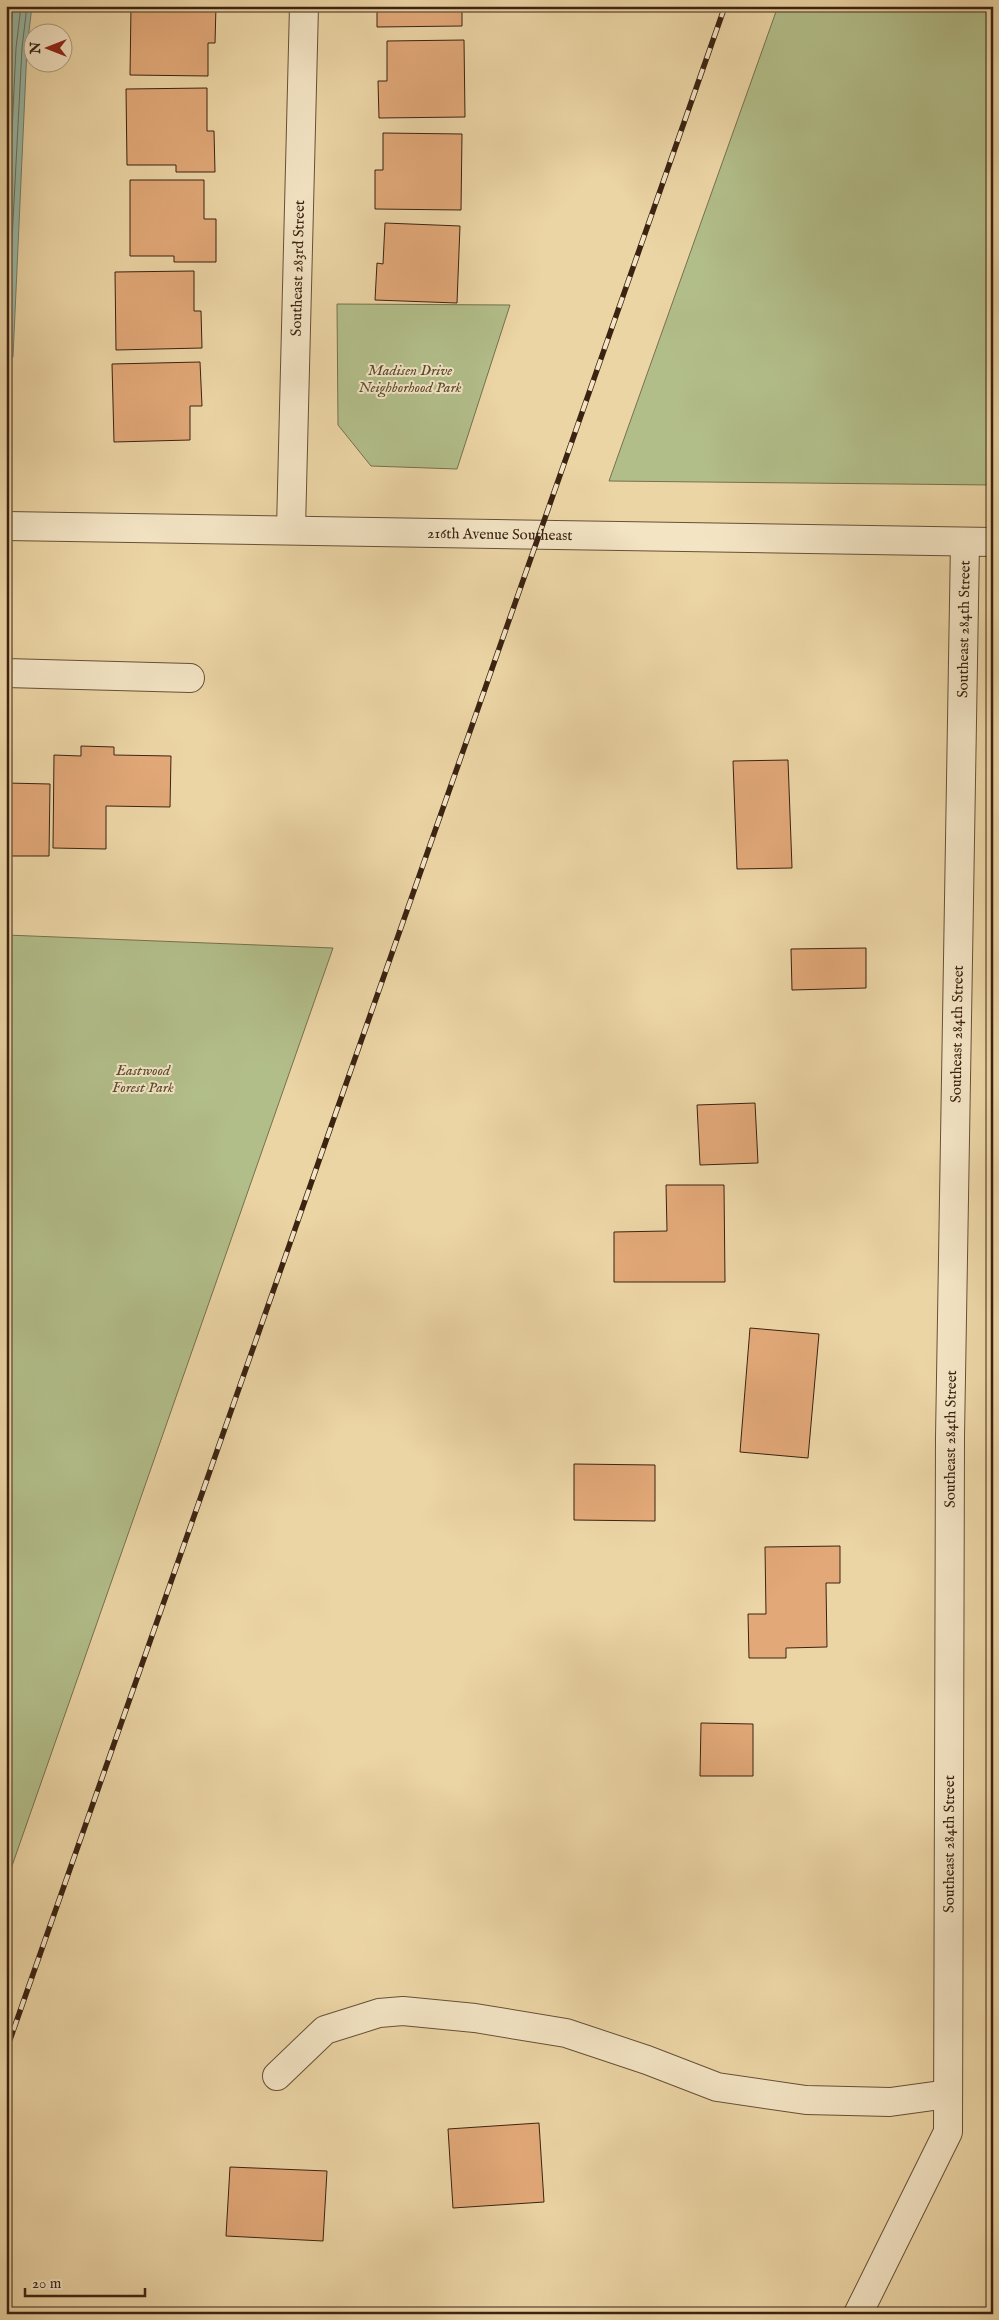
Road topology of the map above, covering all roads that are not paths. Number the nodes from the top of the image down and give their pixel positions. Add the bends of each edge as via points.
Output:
1 (304, 6) edge
2 (6, 526) edge
3 (291, 529) junction
4 (965, 542) junction
5 (993, 542) edge
6 (6, 673) edge
7 (190, 678) dead end
8 (277, 2076) dead end
9 (948, 2094) junction
10 (858, 2314) edge

1 - 3 street, Southeast 283rd Street
2 - 3 street, 216th Avenue Southeast
3 - 4 street, 216th Avenue Southeast
4 - 5 street, 216th Avenue Southeast
4 - 9 street, Southeast 284th Street via 950,1437
6 - 7 street
8 - 9 street via 325,2030 379,2013 403,2011 475,2018 566,2033 717,2087 806,2100 890,2102
9 - 10 street, Southeast 284th Street via 948,2132

